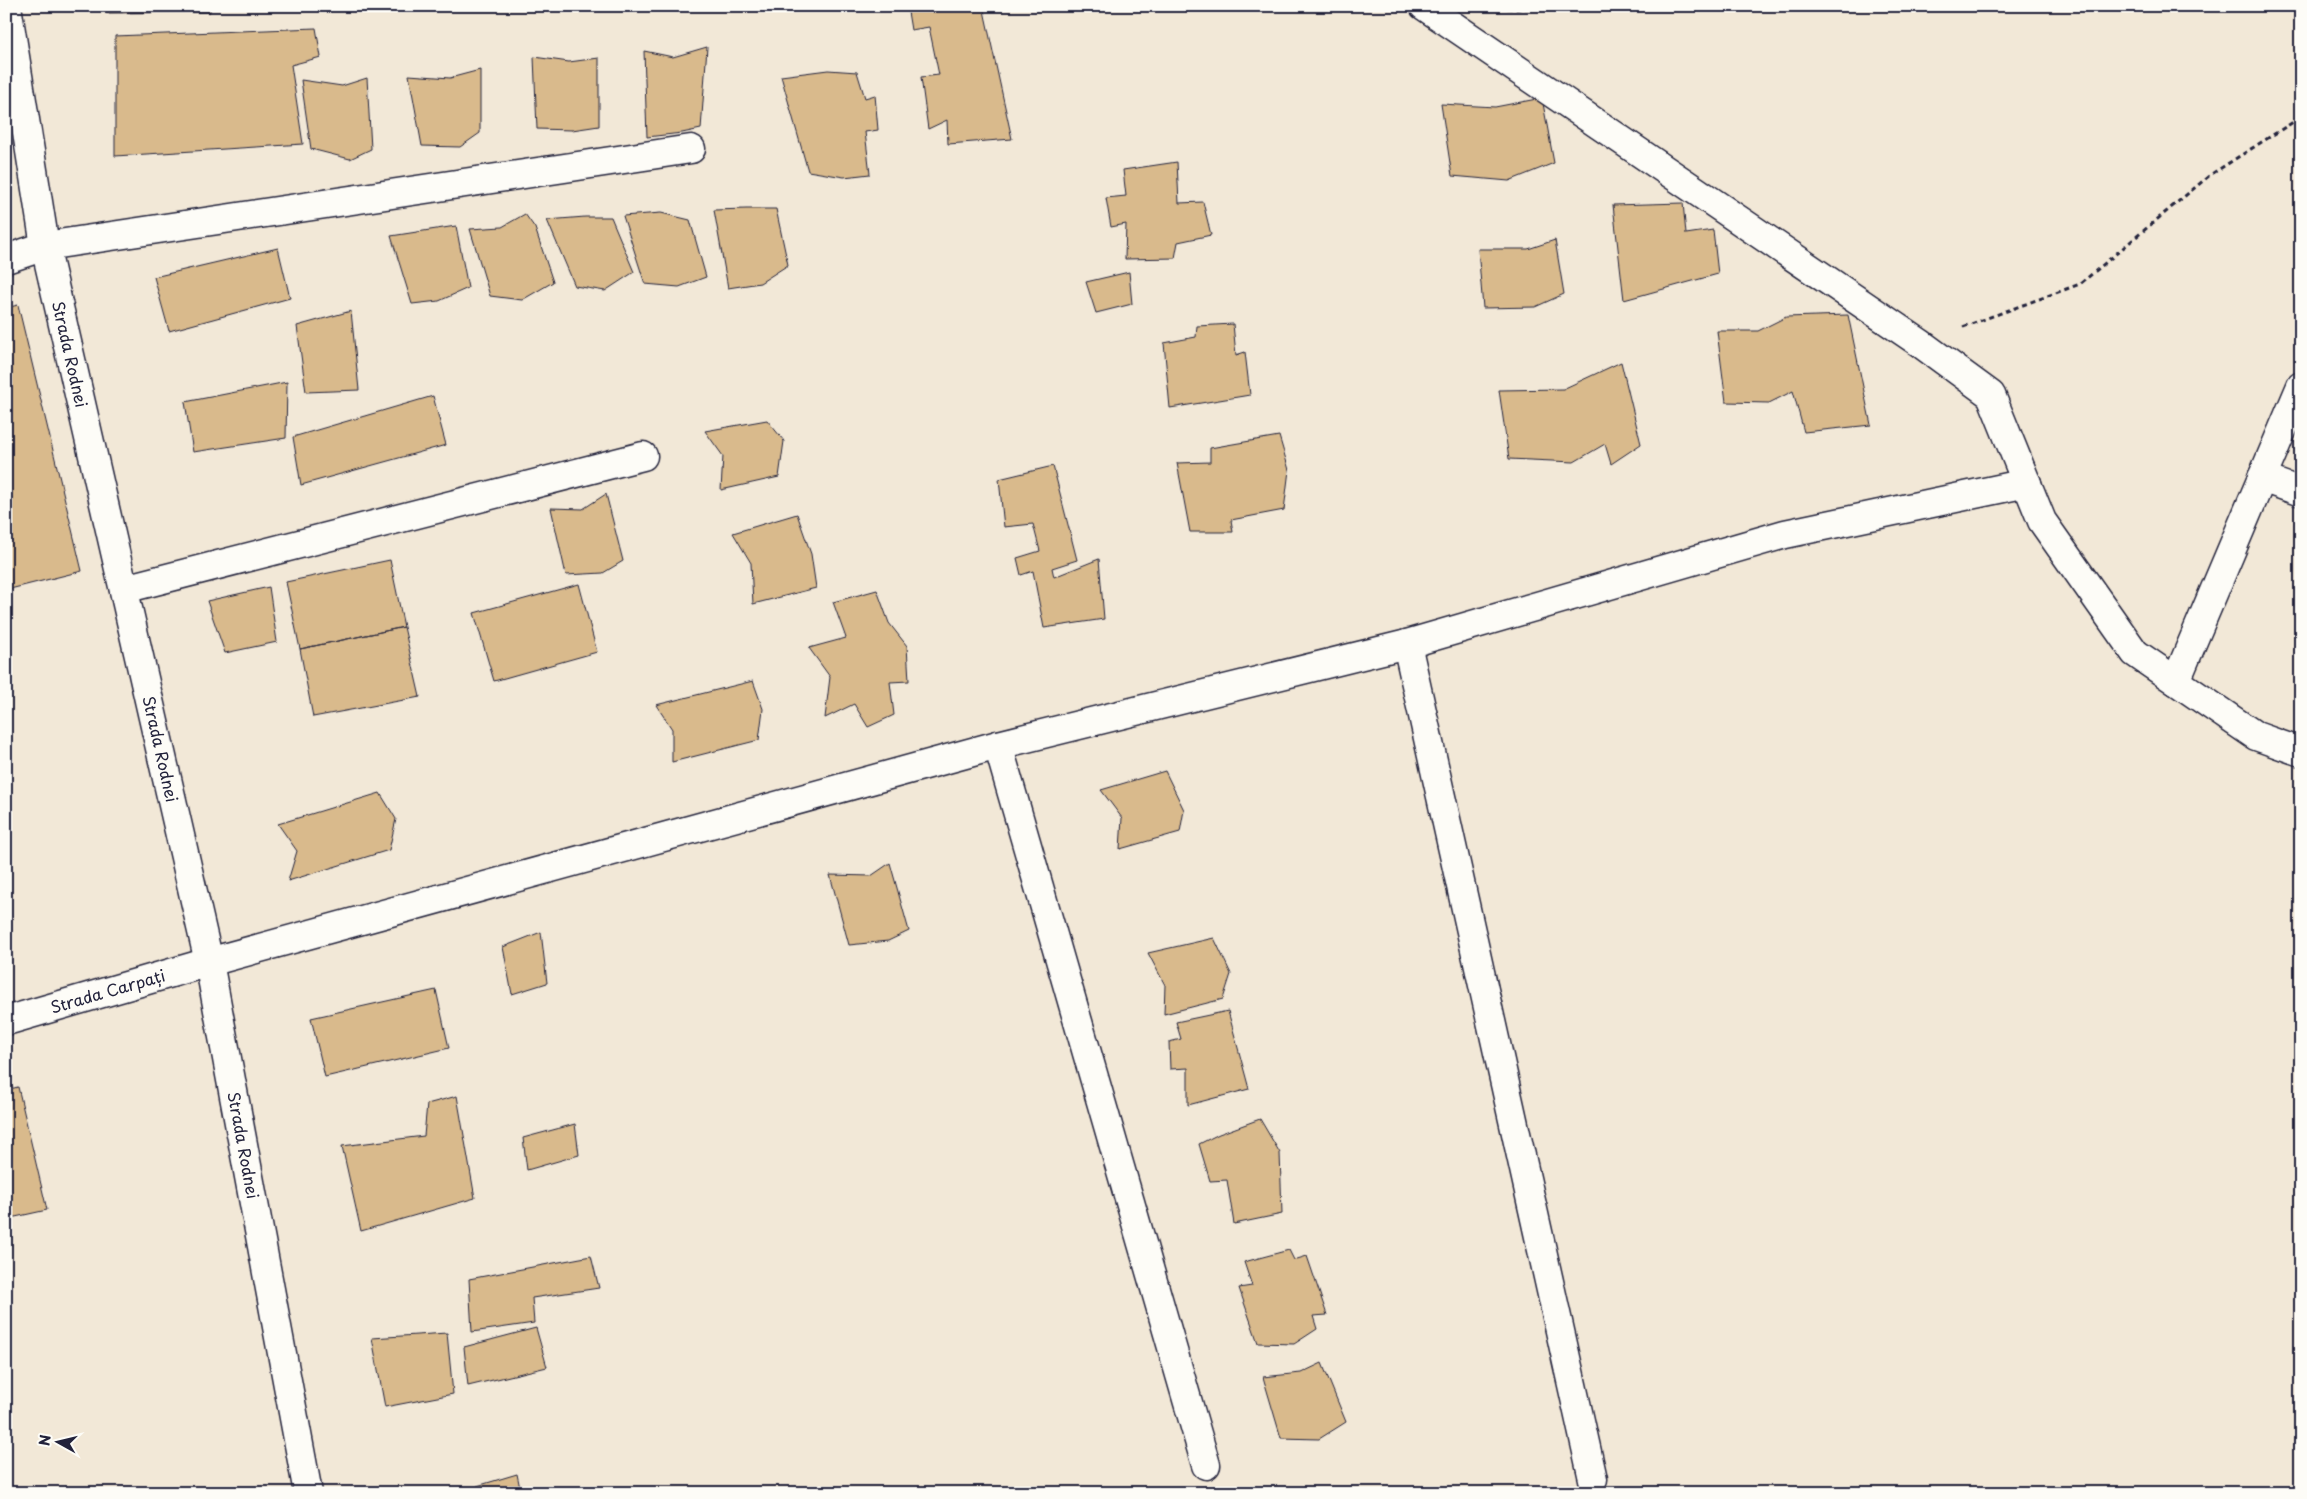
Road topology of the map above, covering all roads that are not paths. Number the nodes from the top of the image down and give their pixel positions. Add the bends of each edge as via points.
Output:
1 (7, 6) edge
2 (1424, 6) edge
3 (691, 149) dead end
4 (45, 246) junction
5 (6, 259) edge
6 (2301, 386) edge
7 (643, 456) dead end
8 (2262, 478) junction
9 (2027, 483) junction
10 (2301, 492) edge
11 (124, 589) junction
12 (1407, 644) junction
13 (2176, 681) junction
14 (998, 745) junction
15 (2301, 752) edge
16 (209, 962) junction
17 (6, 1021) edge
18 (1206, 1465) dead end
19 (1593, 1479) dead end
20 (308, 1493) edge

1 - 4 street, Strada Rodnei
2 - 9 street via 1920,343 1991,395
3 - 4 street
4 - 5 street
4 - 11 street, Strada Rodnei
6 - 8 street
7 - 11 street
8 - 10 street
8 - 13 street
9 - 12 street, Strada Carpați via 1785,534
9 - 13 street via 2042,520 2135,653
11 - 16 street, Strada Rodnei
12 - 14 street, Strada Carpați
12 - 19 street
13 - 15 street via 2256,736
14 - 16 street, Strada Carpați
14 - 18 street
16 - 17 street, Strada Carpați
16 - 20 street, Strada Rodnei

